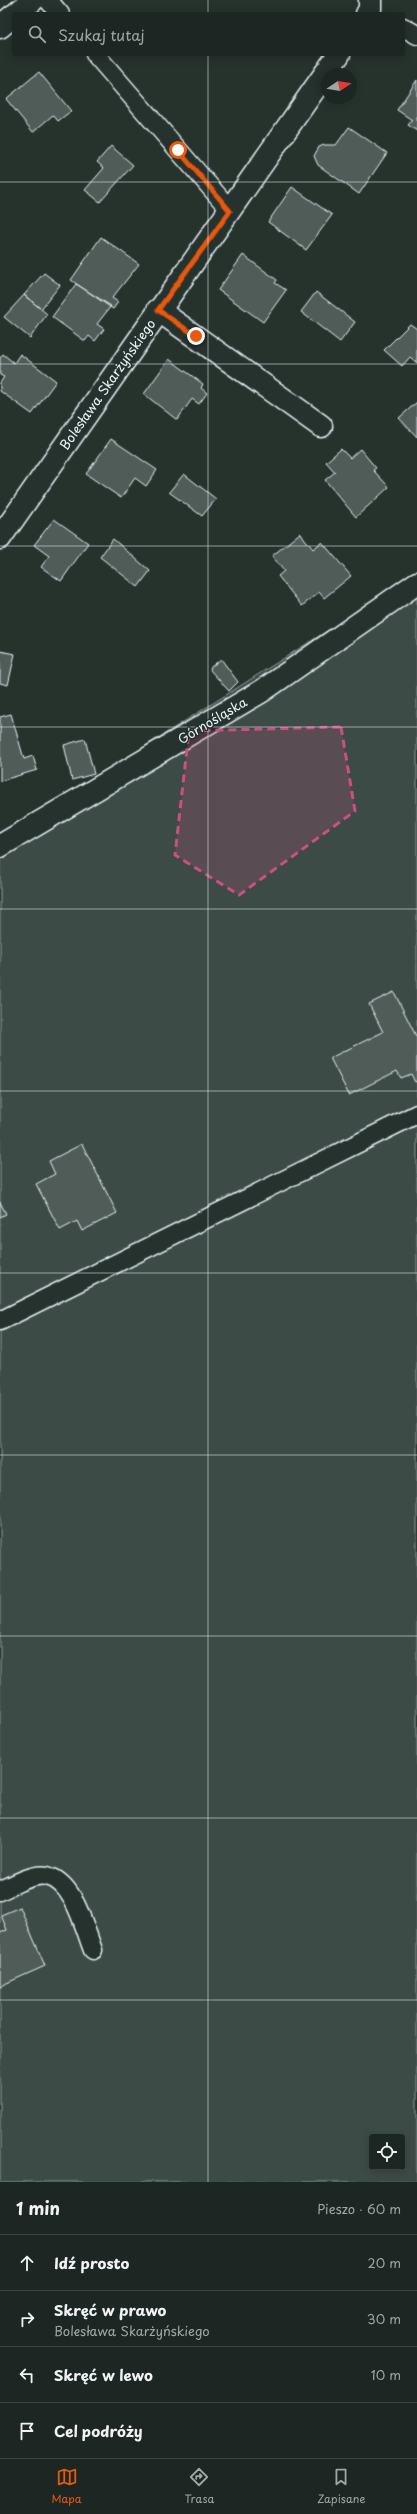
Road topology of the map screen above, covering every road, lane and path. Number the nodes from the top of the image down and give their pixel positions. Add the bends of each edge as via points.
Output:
1 (33, 0) edge
2 (48, 0) edge
3 (19, 12) edge
4 (58, 12) edge
5 (12, 17) edge
6 (0, 27) edge
7 (405, 28) edge
8 (417, 35) edge
9 (97, 56) edge
10 (338, 56) edge
11 (230, 211) junction
12 (158, 310) junction
13 (321, 426) dead end
14 (0, 538) edge
15 (417, 583) edge
16 (0, 846) edge
17 (417, 1114) edge
18 (0, 1322) edge
19 (0, 1891) edge
20 (93, 1950) dead end

1 - 3 street
2 - 4 lane
5 - 6 street
7 - 8 lane
9 - 11 lane
10 - 11 street, Bolesława Skarżyńskiego
11 - 12 street, Bolesława Skarżyńskiego
12 - 13 street
12 - 14 street, Bolesława Skarżyńskiego
15 - 16 street, Górnośląska via 262,691
17 - 18 lane
19 - 20 lane via 35,1877 46,1876 58,1881 68,1888

